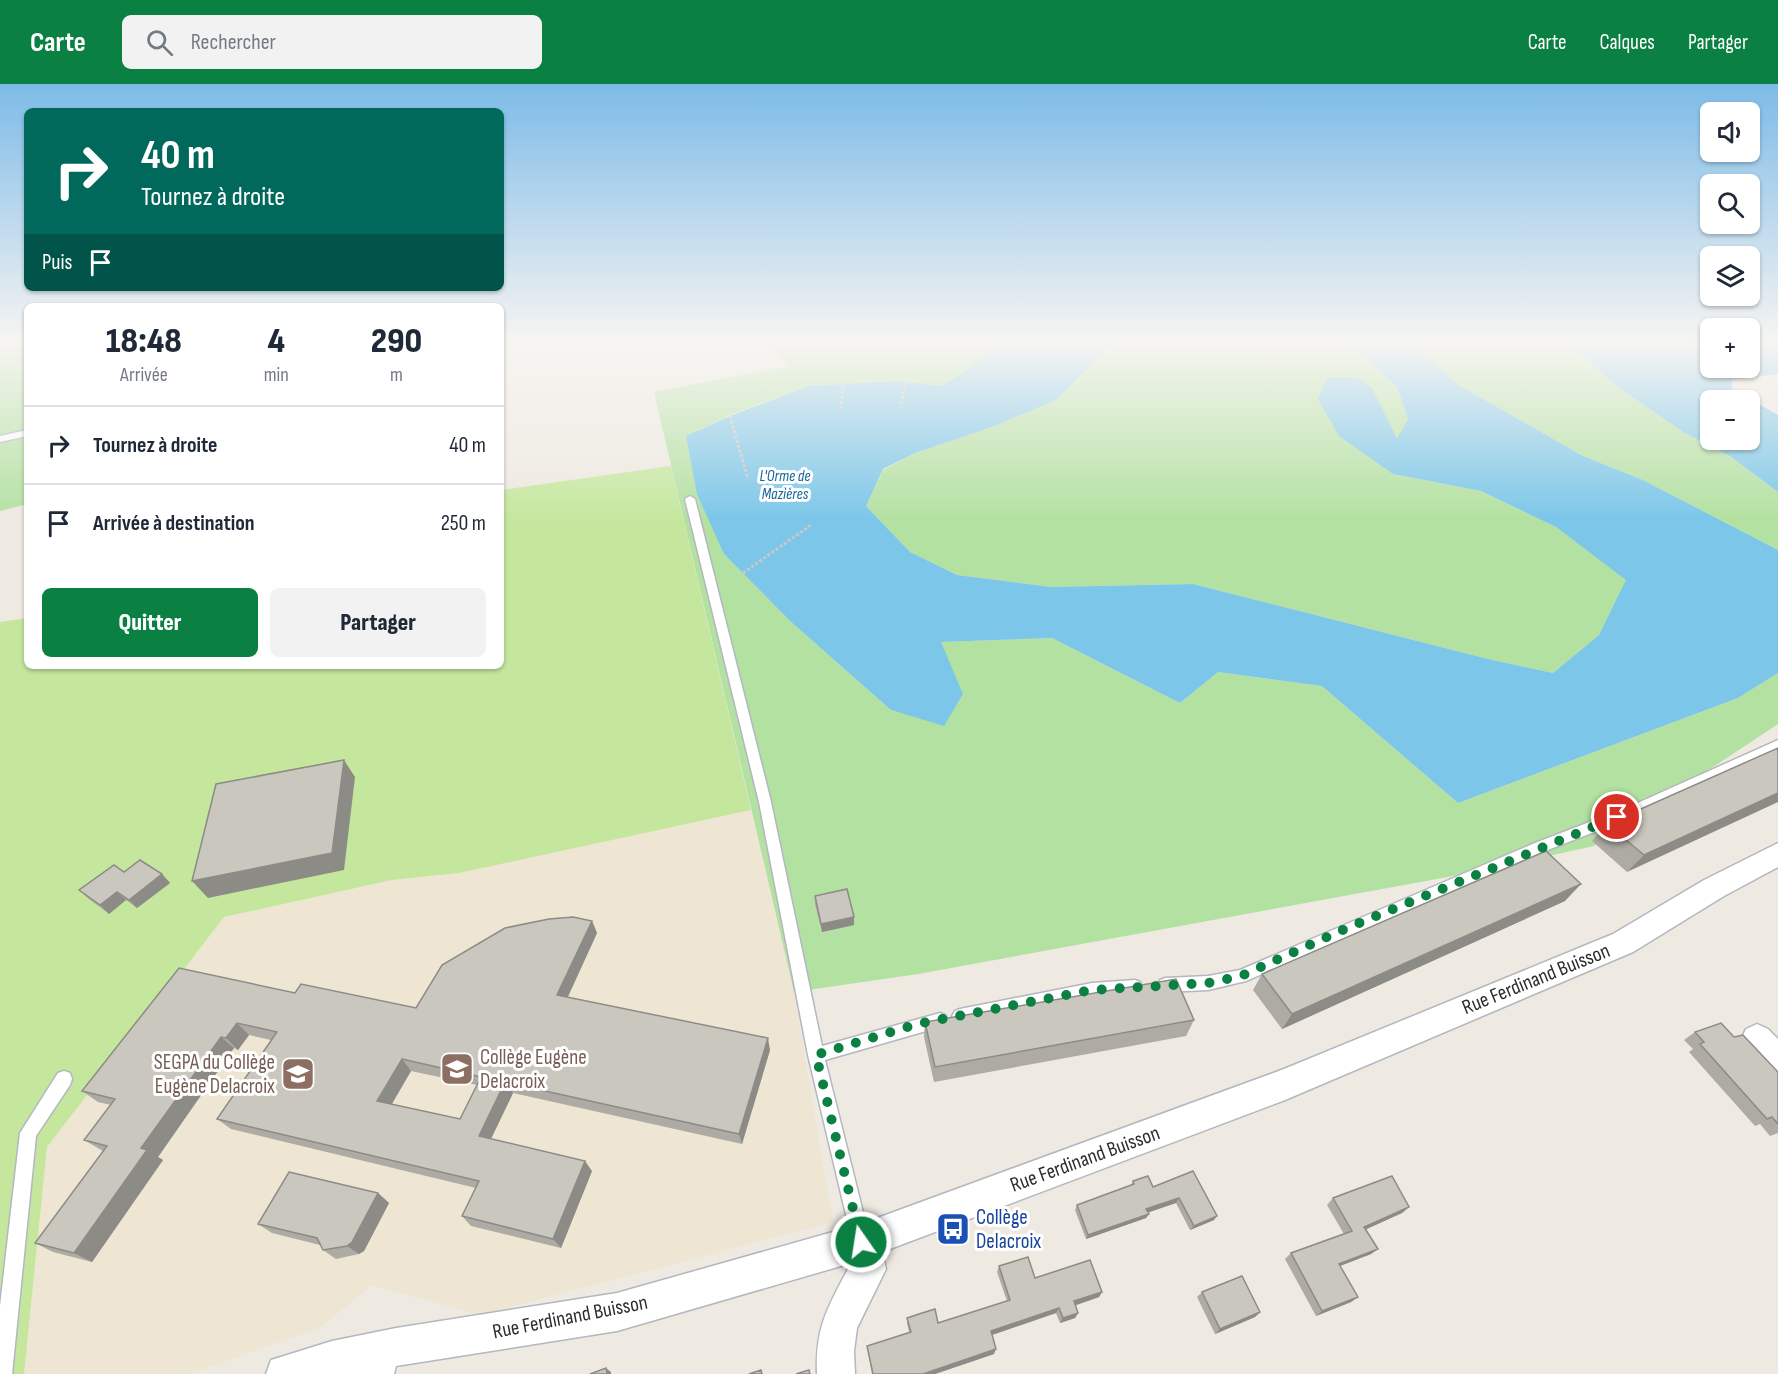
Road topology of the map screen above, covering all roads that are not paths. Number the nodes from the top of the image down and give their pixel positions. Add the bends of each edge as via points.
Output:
1 (24, 434) edge
2 (0, 439) edge
3 (690, 499) dead end
4 (1778, 745) edge
5 (1778, 854) edge
6 (1756, 1039) dead end
7 (816, 1055) junction
8 (1778, 1062) edge
9 (64, 1079) dead end
10 (861, 1242) junction
11 (376, 1363) edge
12 (2, 1374) edge
13 (285, 1374) edge
14 (836, 1374) edge

1 - 2 lane
3 - 7 lane via 765,802
4 - 7 lane via 1636,810 1241,976 1208,983 1092,990 917,1024
5 - 10 street, Rue Ferdinand Buisson via 1623,943 1285,1084
6 - 8 street
7 - 10 lane
9 - 12 lane via 28,1133
10 - 11 street, Rue Ferdinand Buisson via 617,1312
10 - 14 street via 868,1269 839,1324
11 - 13 street, Rue Ferdinand Buisson via 332,1360

